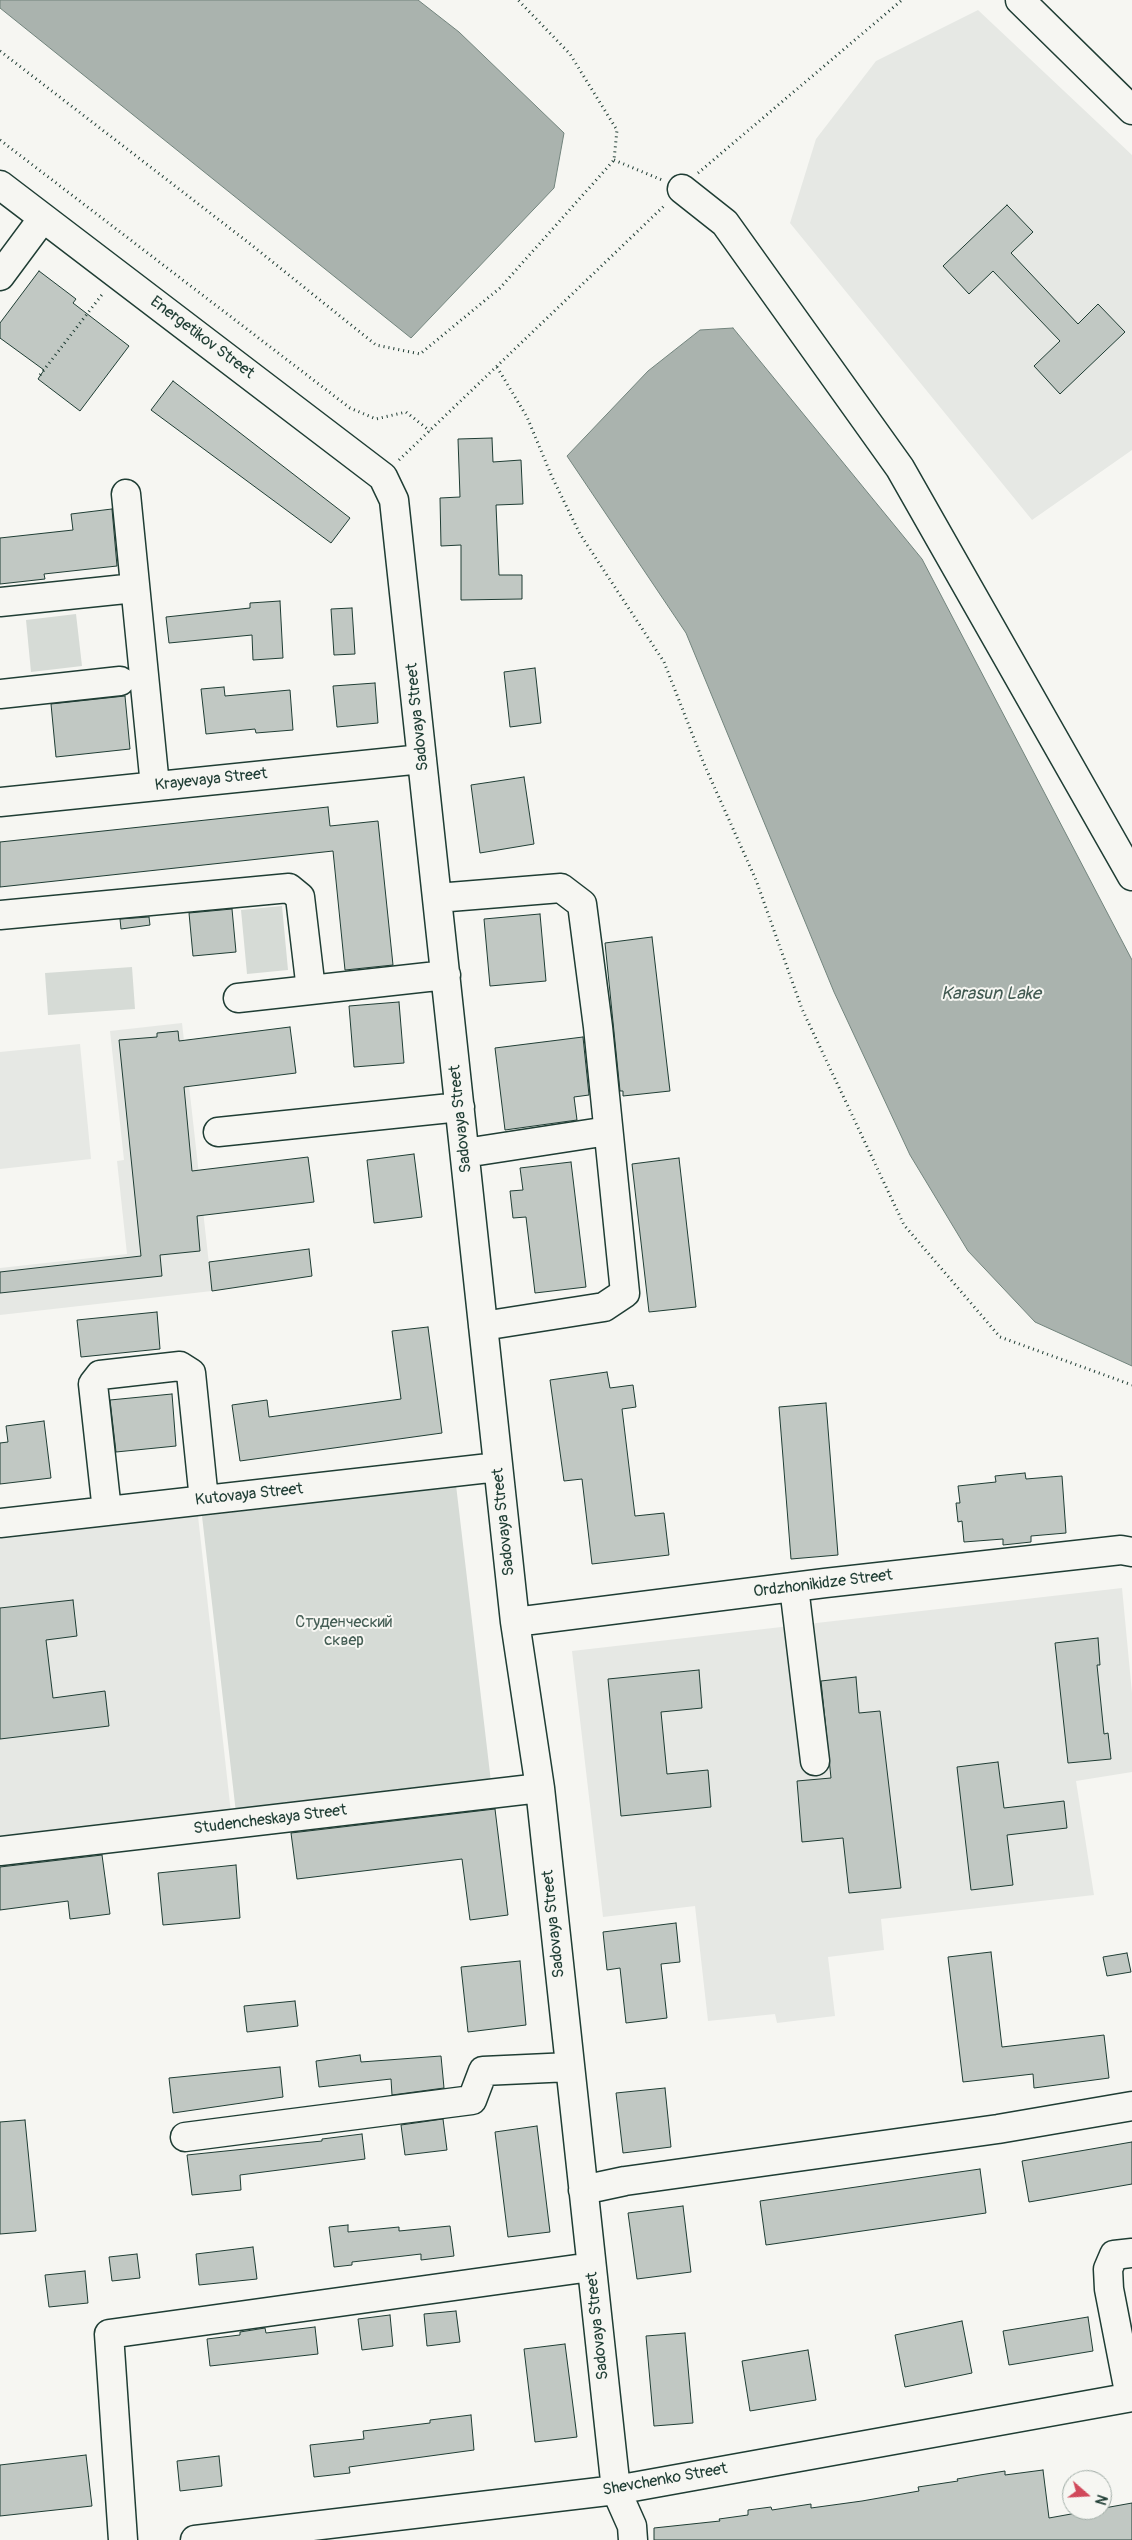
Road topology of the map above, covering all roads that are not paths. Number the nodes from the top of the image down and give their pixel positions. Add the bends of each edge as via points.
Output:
1 (1020, 0) edge
2 (1132, 110) edge
3 (0, 185) edge
4 (682, 189) road end
5 (42, 218) junction
6 (0, 276) edge
7 (389, 488) joint
8 (126, 494) dead end
9 (135, 588) junction
10 (0, 602) edge
11 (120, 682) dead end
12 (0, 694) edge
13 (422, 759) junction
14 (155, 786) junction
15 (0, 802) edge
16 (1132, 876) edge
17 (437, 898) junction
18 (0, 915) edge
19 (446, 975) junction
20 (311, 990) junction
21 (238, 998) dead end
22 (460, 1108) junction
23 (608, 1131) junction
24 (218, 1132) dead end
25 (465, 1153) junction
26 (483, 1326) junction
27 (498, 1467) junction
28 (204, 1500) junction
29 (107, 1511) junction
30 (0, 1523) edge
31 (1132, 1552) edge
32 (794, 1587) junction
33 (515, 1622) junction
34 (815, 1761) dead end
35 (540, 1788) junction
36 (0, 1851) edge
37 (570, 2067) junction
38 (1132, 2106) edge
39 (185, 2137) dead end
40 (583, 2190) junction
41 (1132, 2253) edge
42 (592, 2267) junction
43 (1131, 2397) edge
44 (616, 2490) junction
45 (123, 2540) edge
46 (195, 2540) edge
47 (633, 2540) edge

1 - 2 street
3 - 5 street, Energetikov Street
4 - 16 street via 725,222 900,468
5 - 6 street
5 - 7 street, Energetikov Street
7 - 13 street, Sadovaya Street
8 - 9 street
9 - 10 street
9 - 14 street
11 - 12 street
13 - 14 street, Krayevaya Street
13 - 17 street, Sadovaya Street
14 - 15 street, Krayevaya Street
17 - 19 street, Sadovaya Street
17 - 23 street via 561,888 582,904
18 - 20 street via 289,888 300,896
19 - 20 street
19 - 22 street, Sadovaya Street
20 - 21 street
22 - 24 street
22 - 25 street, Sadovaya Street
23 - 25 street
23 - 26 street via 625,1293 604,1307
25 - 26 street, Sadovaya Street
26 - 27 street, Sadovaya Street
27 - 28 street, Kutovaya Street
27 - 33 street, Sadovaya Street
28 - 29 street, Kutovaya Street
28 - 29 street via 191,1373 180,1366 100,1375 93,1384
29 - 30 street, Kutovaya Street
31 - 32 street, Ordzhonikidze Street via 1122,1550
32 - 33 street, Ordzhonikidze Street
32 - 34 street
33 - 35 street, Sadovaya Street
35 - 36 street, Studencheskaya Street
35 - 37 street, Sadovaya Street
37 - 39 street via 483,2071 472,2100
37 - 40 street, Sadovaya Street
38 - 40 street
40 - 42 street, Sadovaya Street
41 - 43 street via 1114,2255 1108,2269 1109,2289
42 - 44 street, Sadovaya Street
42 - 45 street via 109,2334
43 - 44 street, Shevchenko Street
44 - 46 street, Shevchenko Street
44 - 47 street, Sadovaya Street via 632,2526

